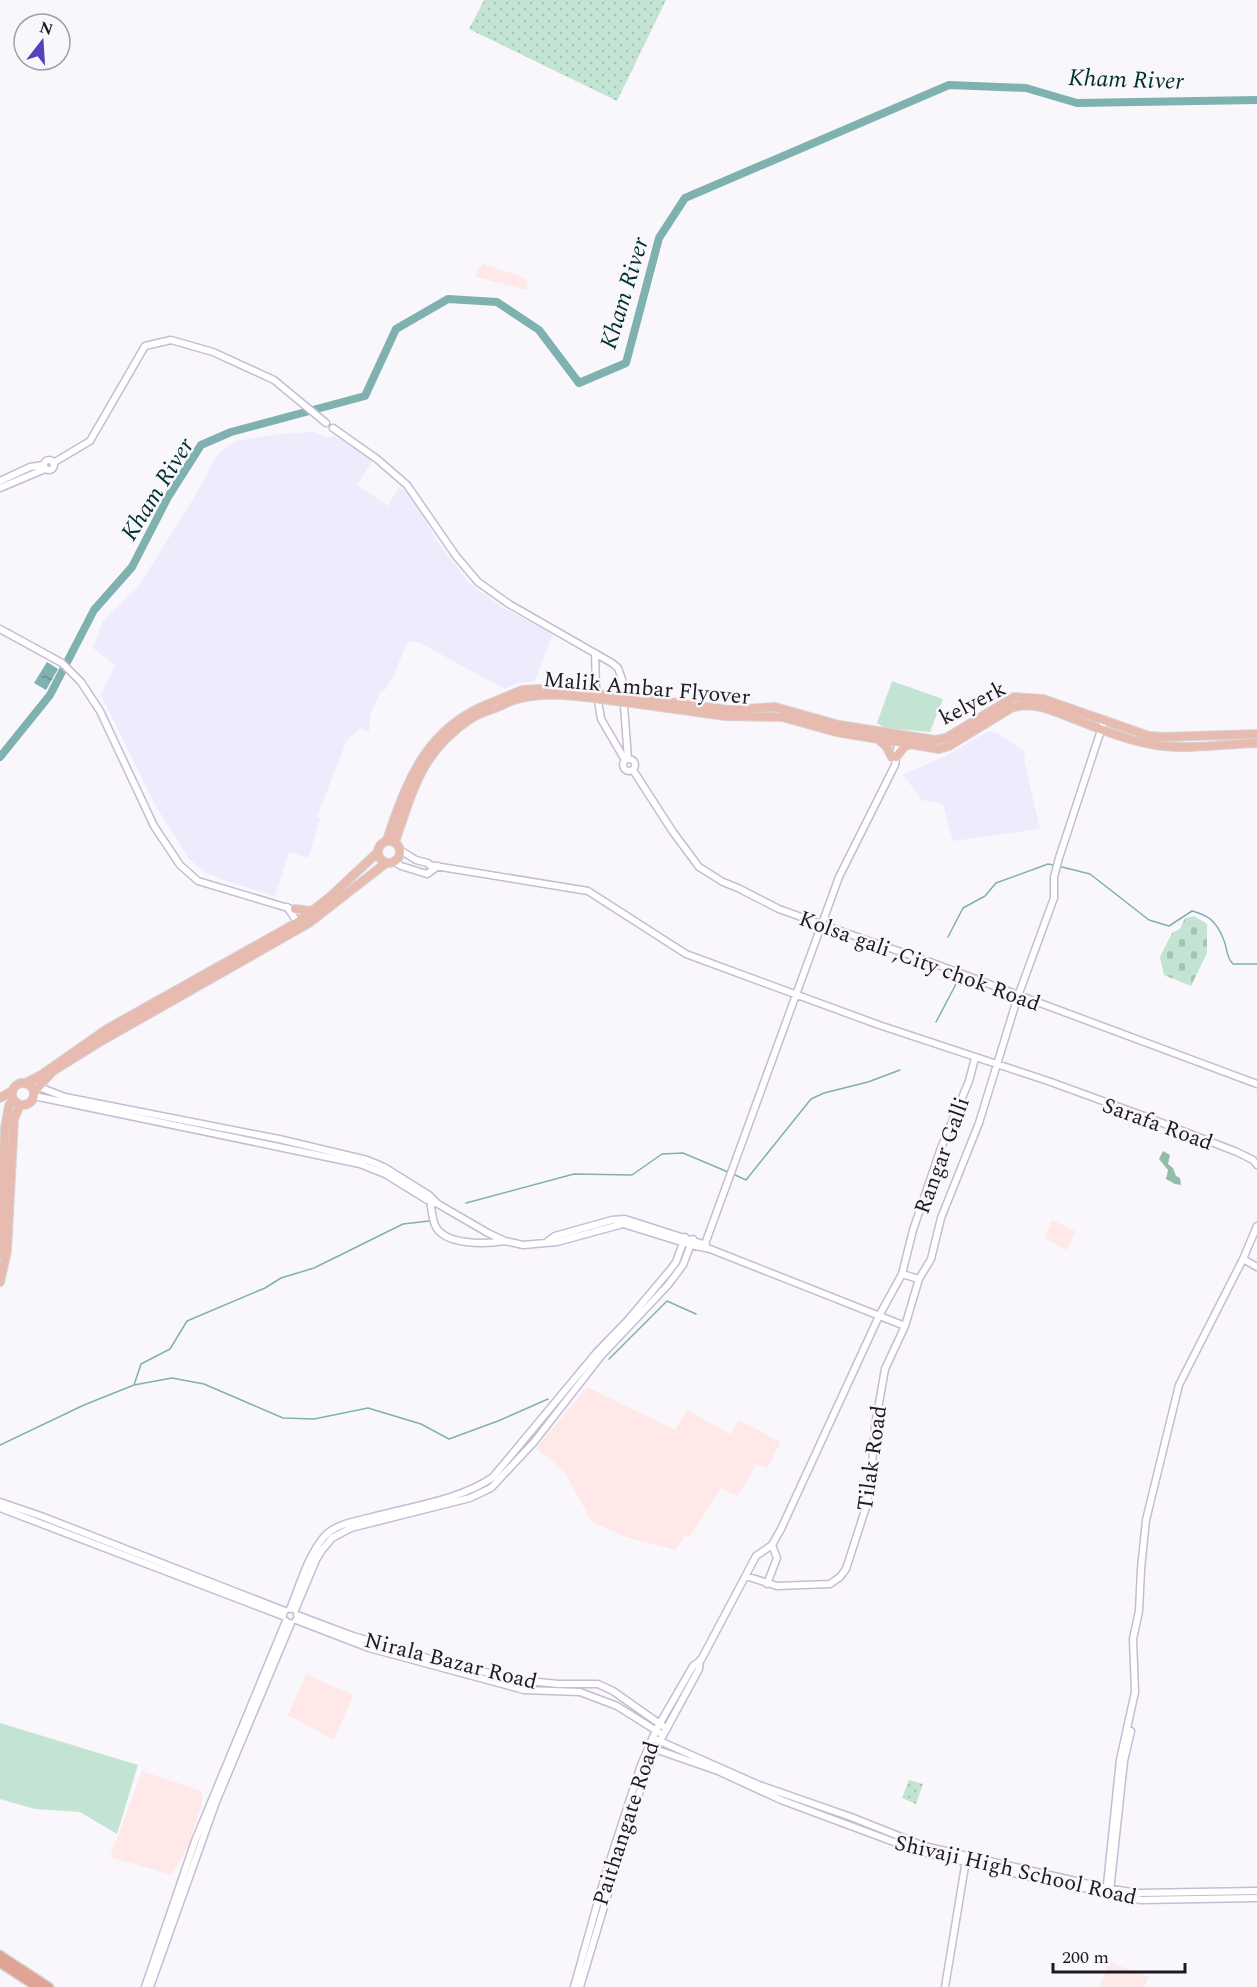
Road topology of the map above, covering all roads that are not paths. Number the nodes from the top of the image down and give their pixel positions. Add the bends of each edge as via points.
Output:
1 (323, 421) dead end
2 (333, 428) dead end
3 (44, 467) junction
4 (0, 481) edge
5 (0, 488) edge
6 (0, 629) edge
7 (595, 653) junction
8 (498, 704) junction
9 (733, 710) joint
10 (1104, 721) junction
11 (829, 726) junction
12 (1101, 730) junction
13 (1257, 734) edge
14 (897, 738) junction
15 (877, 739) junction
16 (1257, 743) edge
17 (909, 744) junction
18 (894, 757) junction
19 (627, 759) junction
20 (394, 844) junction
21 (377, 853) junction
22 (390, 862) junction
23 (438, 866) junction
24 (291, 910) junction
25 (312, 911) junction
26 (303, 922) junction
27 (823, 925) junction
28 (289, 927) junction
29 (796, 995) junction
30 (1018, 996) junction
31 (975, 1058) junction
32 (996, 1065) junction
33 (26, 1083) junction
34 (1257, 1084) edge
35 (36, 1092) junction
36 (12, 1096) junction
37 (0, 1099) edge
38 (20, 1105) junction
39 (0, 1113) edge
40 (6, 1124) junction
41 (1257, 1165) edge
42 (430, 1202) junction
43 (438, 1204) junction
44 (1257, 1226) edge
45 (684, 1240) junction
46 (505, 1241) junction
47 (692, 1242) junction
48 (707, 1246) junction
49 (0, 1254) edge
50 (1243, 1259) junction
51 (1257, 1267) edge
52 (902, 1274) junction
53 (920, 1279) junction
54 (0, 1282) edge
55 (879, 1316) junction
56 (905, 1326) junction
57 (0, 1502) edge
58 (0, 1508) edge
59 (772, 1545) junction
60 (747, 1576) junction
61 (767, 1584) junction
62 (290, 1616) junction
63 (700, 1660) junction
64 (462, 1670) junction
65 (658, 1727) junction
66 (663, 1735) junction
67 (653, 1738) junction
68 (652, 1748) junction
69 (966, 1859) junction
70 (1108, 1891) junction
71 (1257, 1891) edge
72 (1257, 1898) edge
73 (0, 1954) edge
74 (0, 1963) edge
75 (37, 1987) edge
76 (49, 1987) edge
77 (145, 1987) edge
78 (150, 1987) edge
79 (574, 1987) edge
80 (580, 1987) edge
81 (945, 1987) edge

1 - 3 street via 273,380 213,352 171,340 145,346 90,441 53,463 45,461
2 - 7 street via 407,485 478,582
3 - 4 street via 30,467
3 - 5 street
6 - 24 street via 62,663 75,676 100,711 154,826 180,865 198,881
7 - 19 street via 601,719
7 - 19 street via 618,668 622,679
8 - 9 main road, Malik Ambar Flyover, bridge via 522,690 538,689
8 - 11 main road, Malik Ambar Flyover, bridge via 539,694 725,716 782,717
8 - 20 main road via 451,735 425,764
8 - 20 main road, Malik Ambar Flyover via 467,713 443,731 414,769 399,802
9 - 11 main road, kelyerk via 775,707
10 - 12 street, Tilak Road
10 - 13 main road, kelyerk via 1149,736
10 - 14 main road, kelyerk via 1043,699 1014,697 946,738
11 - 14 main road, kelyerk
11 - 15 main road
12 - 16 main road via 1158,746
12 - 17 main road via 1044,708 1021,705 949,746 939,749
12 - 30 street, Tilak Road via 1059,858 1054,898
14 - 15 main road
14 - 17 main road
14 - 18 street
15 - 18 main road
17 - 18 main road
18 - 27 street via 892,771 839,877
19 - 27 street, Kolsa gali ,City chok Road via 623,764 625,770 633,770 699,867 779,909
20 - 21 main road via 380,845
20 - 22 main road via 399,856
20 - 23 street via 416,860
21 - 22 main road via 380,859
21 - 25 main road
22 - 23 street via 427,874
22 - 26 main road
23 - 29 street, Sarafa Road via 588,891 687,954
24 - 25 main road
24 - 26 street
24 - 28 main road
25 - 26 main road
26 - 28 main road
26 - 35 main road via 53,1071
27 - 29 street
27 - 30 street, Kolsa gali ,City chok Road
28 - 33 main road via 115,1024
29 - 31 street, Sarafa Road
29 - 48 street
30 - 32 street, Tilak Road
30 - 34 street, Kolsa gali ,City chok Road
31 - 32 street, Sarafa Road
31 - 52 street, Rangar Galli via 941,1148
32 - 41 street, Sarafa Road via 1144,1116 1237,1152
32 - 53 street, Tilak Road via 969,1151 941,1218 931,1259
33 - 35 main road
33 - 36 main road via 16,1085
35 - 38 main road via 28,1104
35 - 42 street via 360,1164 385,1174
35 - 43 street via 367,1160
36 - 37 main road
36 - 38 main road
36 - 40 main road
38 - 54 main road via 14,1119 7,1251
39 - 40 main road
40 - 49 main road
42 - 43 street
42 - 46 street via 435,1225 445,1236 474,1244
43 - 46 street
44 - 50 street
45 - 46 street via 620,1224 557,1242 523,1245
45 - 47 street
45 - 62 street via 670,1270 493,1477 455,1495 334,1528 316,1547
47 - 48 street
47 - 62 street via 668,1285 601,1356 565,1405 491,1488 470,1498 351,1528 332,1538 316,1560
48 - 55 street
50 - 51 street
50 - 70 street via 1179,1385 1146,1520 1139,1611 1133,1638 1135,1692 1120,1760
52 - 53 street
52 - 55 street, Rangar Galli
53 - 56 street, Tilak Road
55 - 56 street
55 - 59 street, Rangar Galli
56 - 61 street, Tilak Road via 885,1369 867,1504 846,1569 830,1584
57 - 62 street
58 - 62 street
59 - 60 street via 758,1554
59 - 61 street via 777,1558
60 - 61 street, Tilak Road
60 - 63 street
62 - 64 street, Nirala Bazar Road
62 - 77 street via 195,1841
62 - 78 street via 216,1802
63 - 65 street, Paithangate Road
63 - 66 street, Paithangate Road via 699,1669
64 - 65 street, Nirala Bazar Road via 525,1690 580,1692
64 - 65 street, Nirala Bazar Road via 518,1680 598,1684 613,1691
65 - 66 street, Nirala Bazar Road
65 - 67 street, Paithangate Road
66 - 67 street, Shivaji High School Road
66 - 68 street, Paithangate Road
66 - 69 street, Shivaji High School Road via 759,1785
67 - 68 street, Paithangate Road
68 - 69 street, Shivaji High School Road via 918,1851
68 - 79 street, Paithangate Road via 641,1765
68 - 80 street, Paithangate Road
69 - 70 street, Shivaji High School Road
69 - 81 street
70 - 71 street, Shivaji High School Road
70 - 72 street, Shivaji High School Road via 1141,1900
73 - 76 highway
74 - 75 highway

